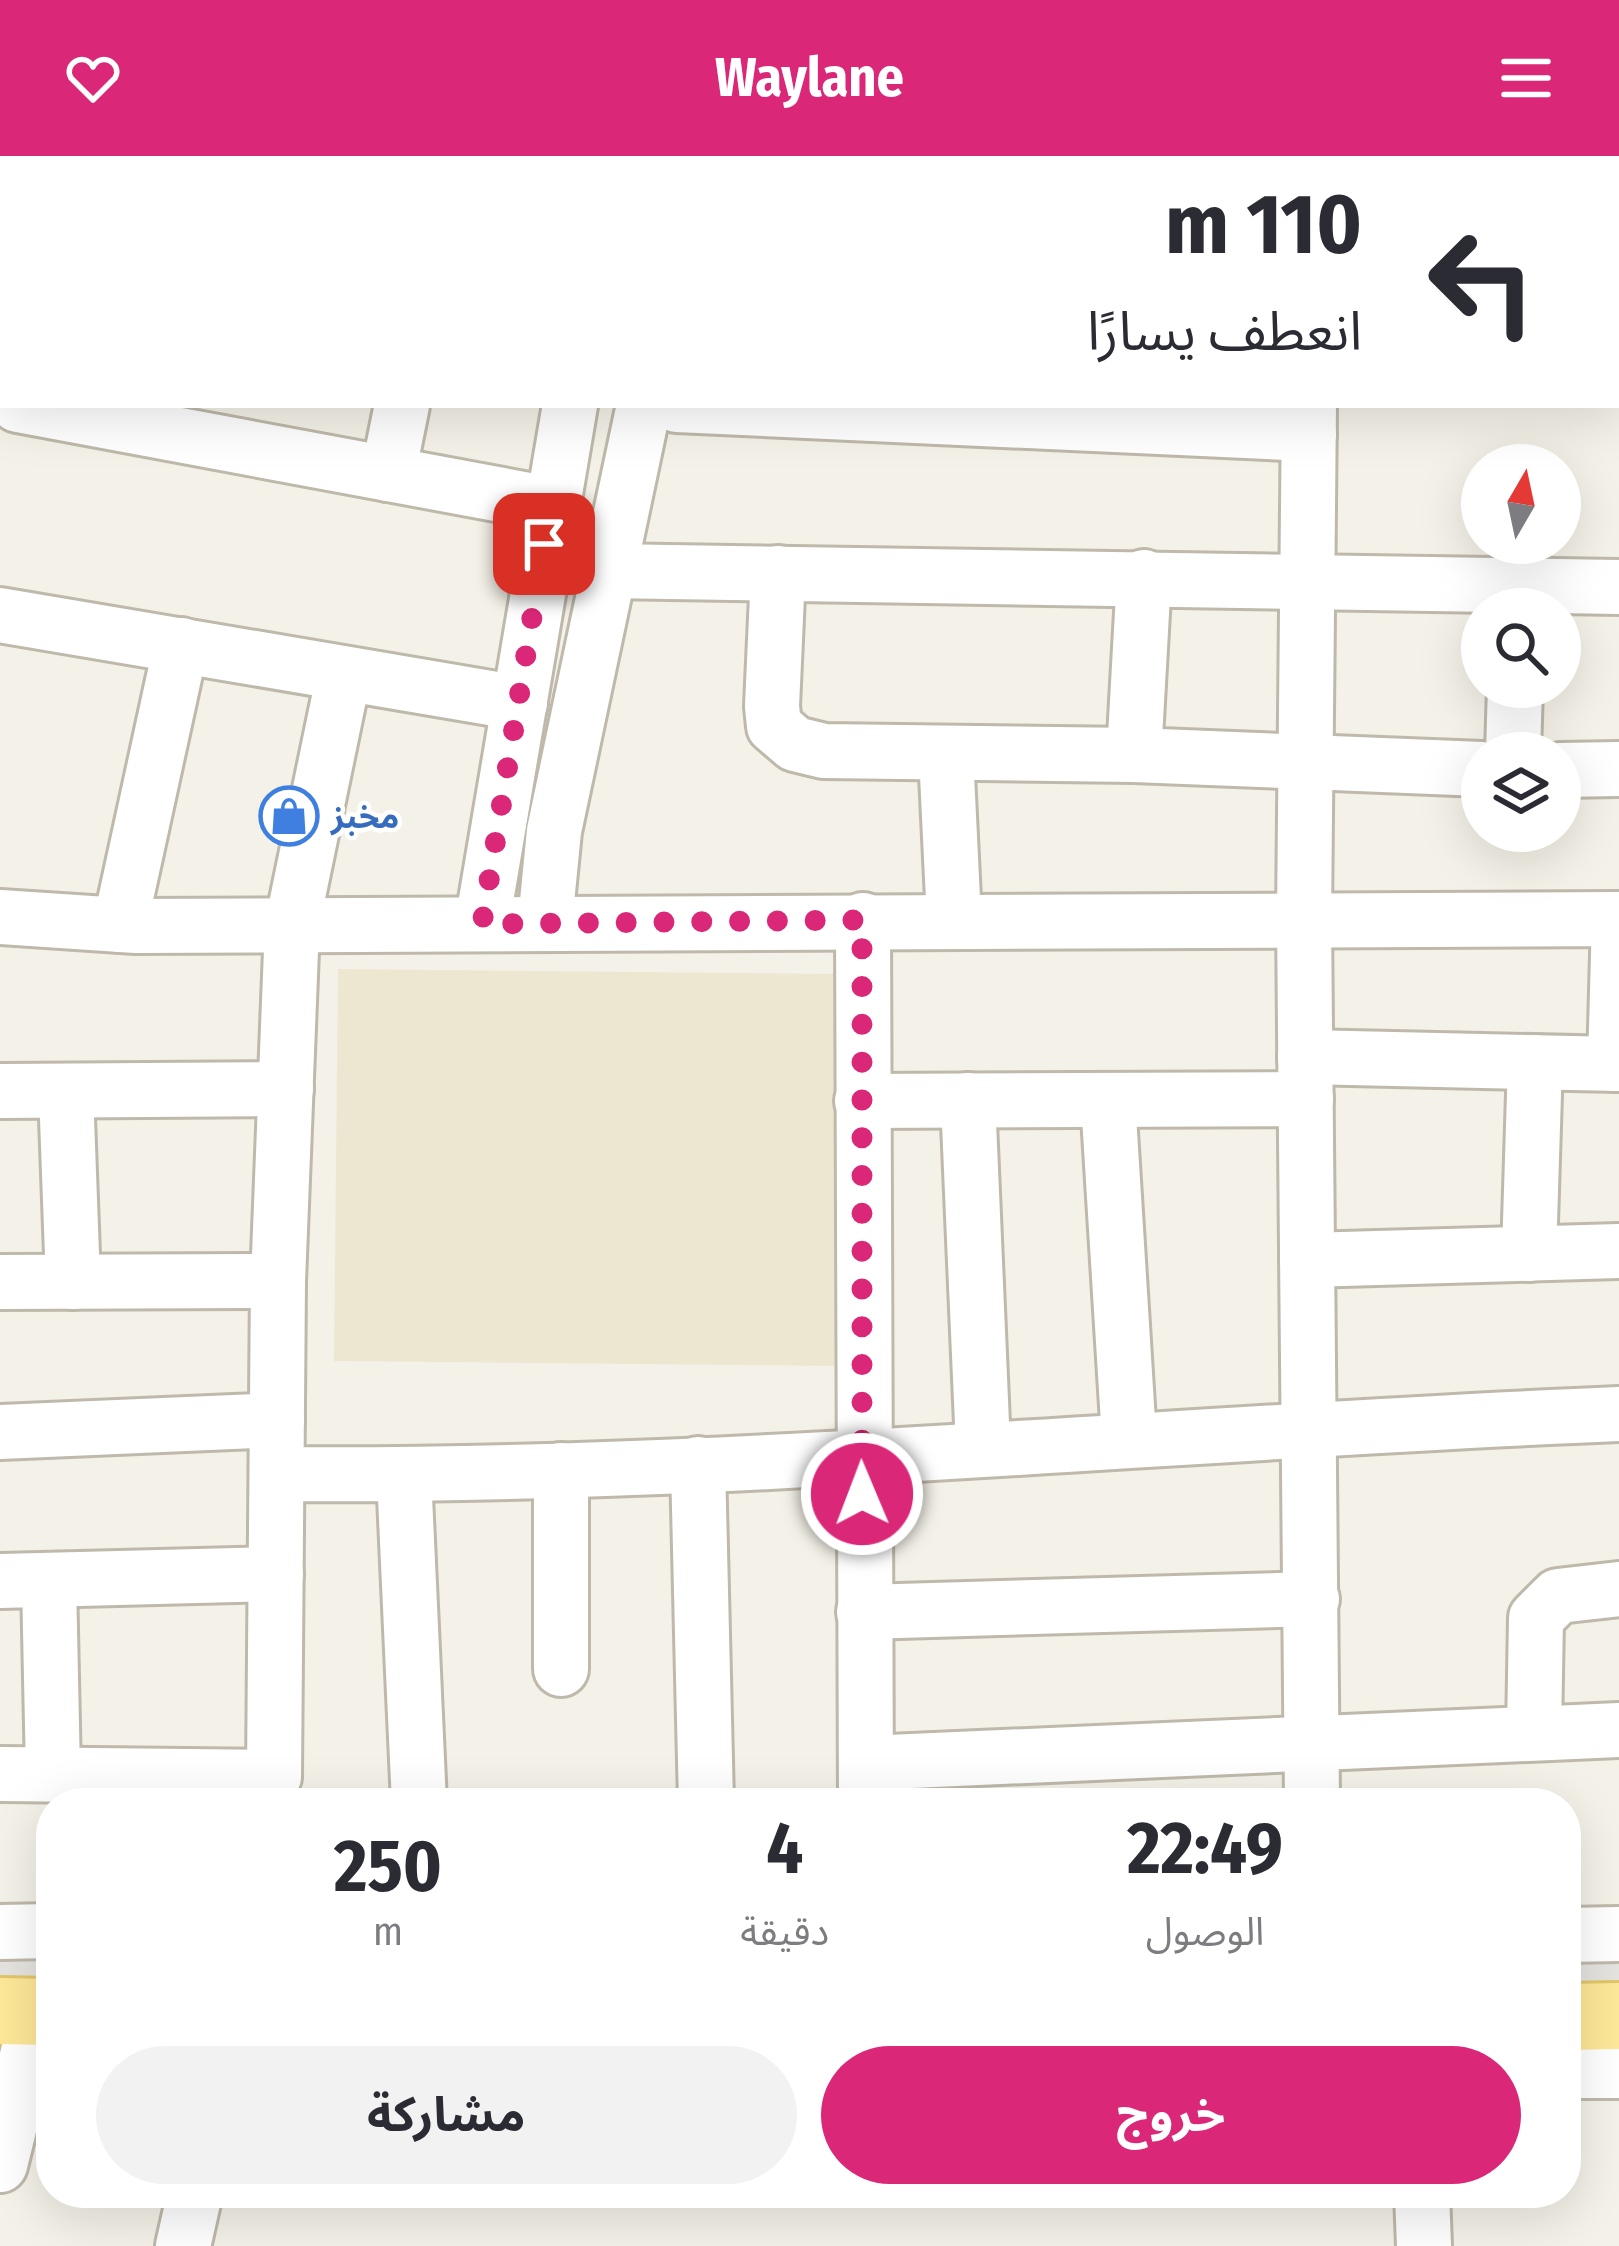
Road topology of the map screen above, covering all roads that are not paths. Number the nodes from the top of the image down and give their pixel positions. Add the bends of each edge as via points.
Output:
1 (52, 408) edge
2 (401, 408) edge
3 (569, 408) edge
4 (643, 408) edge
5 (812, 408) edge
6 (1309, 419) edge
7 (198, 421) edge
8 (388, 474) junction
9 (550, 504) junction
10 (607, 571) junction
11 (778, 573) junction
12 (1144, 577) junction
13 (1307, 579) junction
14 (1619, 587) edge
15 (1581, 591) edge
16 (1461, 592) edge
17 (0, 616) edge
18 (182, 645) junction
19 (344, 674) junction
20 (520, 703) junction
21 (946, 754) junction
22 (1134, 755) junction
23 (1306, 764) junction
24 (1461, 769) edge
25 (1619, 769) edge
26 (1581, 770) edge
27 (0, 917) edge
28 (1304, 918) junction
29 (862, 920) junction
30 (954, 920) junction
31 (545, 922) junction
32 (482, 924) junction
33 (121, 925) junction
34 (292, 926) junction
35 (1535, 1062) junction
36 (1617, 1064) edge
37 (1305, 1078) junction
38 (286, 1089) junction
39 (0, 1091) edge
40 (66, 1091) junction
41 (968, 1100) junction
42 (1108, 1100) junction
43 (862, 1101) junction
44 (1619, 1251) edge
45 (1529, 1254) junction
46 (1307, 1260) junction
47 (278, 1281) junction
48 (0, 1282) edge
49 (73, 1282) junction
50 (1619, 1414) edge
51 (277, 1420) junction
52 (1309, 1427) junction
53 (0, 1432) edge
54 (1130, 1438) junction
55 (983, 1448) junction
56 (862, 1455) junction
57 (698, 1464) junction
58 (561, 1470) junction
59 (277, 1474) junction
60 (404, 1475) junction
61 (276, 1574) junction
62 (24, 1581) edge
63 (1619, 1589) edge
64 (1312, 1599) junction
65 (864, 1612) junction
66 (561, 1670) dead end
67 (1619, 1730) edge
68 (1534, 1732) junction
69 (1311, 1744) junction
70 (0, 1774) edge
71 (53, 1774) junction
72 (866, 1783) edge
73 (247, 1788) edge
74 (275, 1788) edge
75 (418, 1788) edge
76 (706, 1788) edge
77 (1312, 1788) edge
78 (36, 1931) edge
79 (0, 1932) edge
80 (1619, 1934) edge
81 (1581, 1935) edge
82 (30, 2012) edge
83 (1619, 2016) edge
84 (1581, 2017) edge
85 (1581, 2071) edge
86 (1619, 2071) edge
87 (0, 2165) edge
88 (192, 2208) edge
89 (1423, 2208) edge
90 (183, 2246) edge
91 (1424, 2246) edge

1 - 7 street
2 - 8 street
3 - 9 street
4 - 10 street
5 - 6 street
6 - 13 street
7 - 8 street
8 - 9 street
9 - 20 street
10 - 11 street
10 - 31 street via 554,831
11 - 12 street
11 - 21 street via 774,726 795,744 824,751
12 - 13 street
12 - 22 street
13 - 16 street
13 - 23 street
14 - 15 street
17 - 18 street
18 - 19 street
18 - 33 street
19 - 20 street
19 - 34 street
20 - 32 street
21 - 22 street
21 - 30 street
22 - 23 street
23 - 24 street
23 - 28 street
25 - 26 street
27 - 33 street
28 - 30 street
28 - 36 street via 1619,919
28 - 37 street
29 - 30 street
29 - 31 street
29 - 43 street
31 - 32 street
32 - 34 street
33 - 34 street
34 - 38 street
35 - 36 street
35 - 37 street
35 - 45 street
37 - 42 street
37 - 46 street
38 - 40 street
38 - 47 street
39 - 40 street
40 - 49 street
41 - 42 street
41 - 43 street
41 - 55 street
42 - 54 street
43 - 56 street
44 - 45 street
45 - 46 street
46 - 52 street
47 - 49 street
47 - 51 street
48 - 49 street
50 - 52 street
51 - 53 street
51 - 59 street
52 - 54 street
52 - 64 street
54 - 55 street
55 - 56 street
56 - 57 street
56 - 65 street
57 - 58 street
57 - 76 street
58 - 60 street
58 - 66 street
59 - 60 street
59 - 61 street
60 - 75 street
61 - 62 street
61 - 74 street
62 - 71 street
63 - 68 street via 1558,1596 1536,1618
64 - 65 street
64 - 69 street
65 - 72 street
67 - 68 street
68 - 69 street
69 - 72 street
69 - 77 street
70 - 71 street
71 - 73 street
78 - 79 street
80 - 81 street
82 - 87 street
83 - 84 main road
85 - 86 street
88 - 90 street
89 - 91 street

